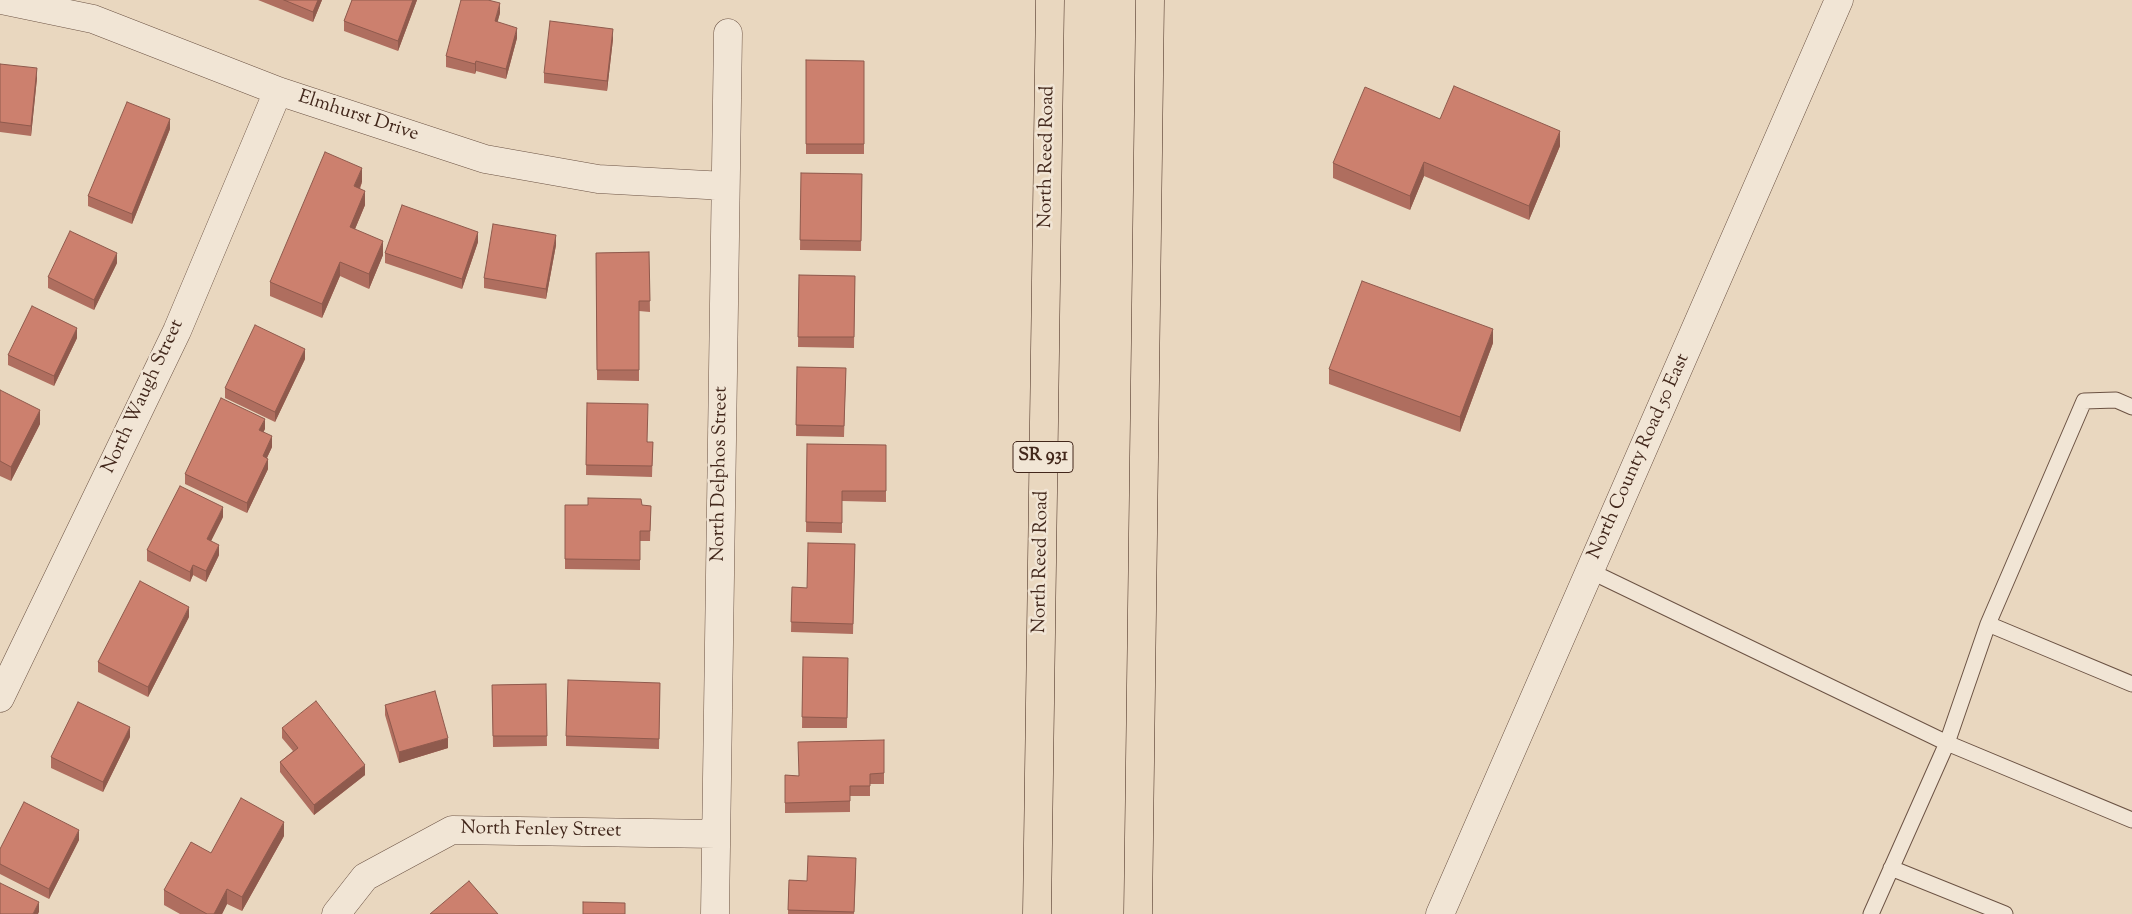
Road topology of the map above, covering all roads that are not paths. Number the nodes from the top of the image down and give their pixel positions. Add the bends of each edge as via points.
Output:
1 (1, 0) edge
2 (1050, 0) edge
3 (1150, 0) edge
4 (1839, 0) edge
5 (728, 33) dead end
6 (278, 91) junction
7 (725, 186) junction
8 (2132, 407) edge
9 (1590, 571) junction
10 (1988, 624) junction
11 (2132, 684) edge
12 (0, 698) edge
13 (1947, 743) junction
14 (2132, 820) edge
15 (716, 834) junction
16 (1891, 868) junction
17 (336, 914) edge
18 (715, 914) edge
19 (1037, 914) edge
20 (1138, 914) edge
21 (1440, 914) edge
22 (1871, 914) edge
23 (2005, 914) edge

1 - 6 street, Elmhurst Drive via 93,19
2 - 19 main road, North Reed Road / SR 931
3 - 20 main road
4 - 9 street, North County Road 50 East
5 - 7 street, North Delphos Street
6 - 7 street, Elmhurst Drive via 485,159 598,179
6 - 12 street, North Waugh Street via 177,331
7 - 15 street, North Delphos Street
8 - 10 lane via 2116,400 2084,401
9 - 13 lane
9 - 21 street, North County Road 50 East
10 - 11 lane
10 - 13 lane
13 - 14 lane
13 - 16 lane
15 - 17 street, North Fenley Street via 452,830 365,877
15 - 18 street, North Delphos Street
16 - 22 lane
16 - 23 lane

